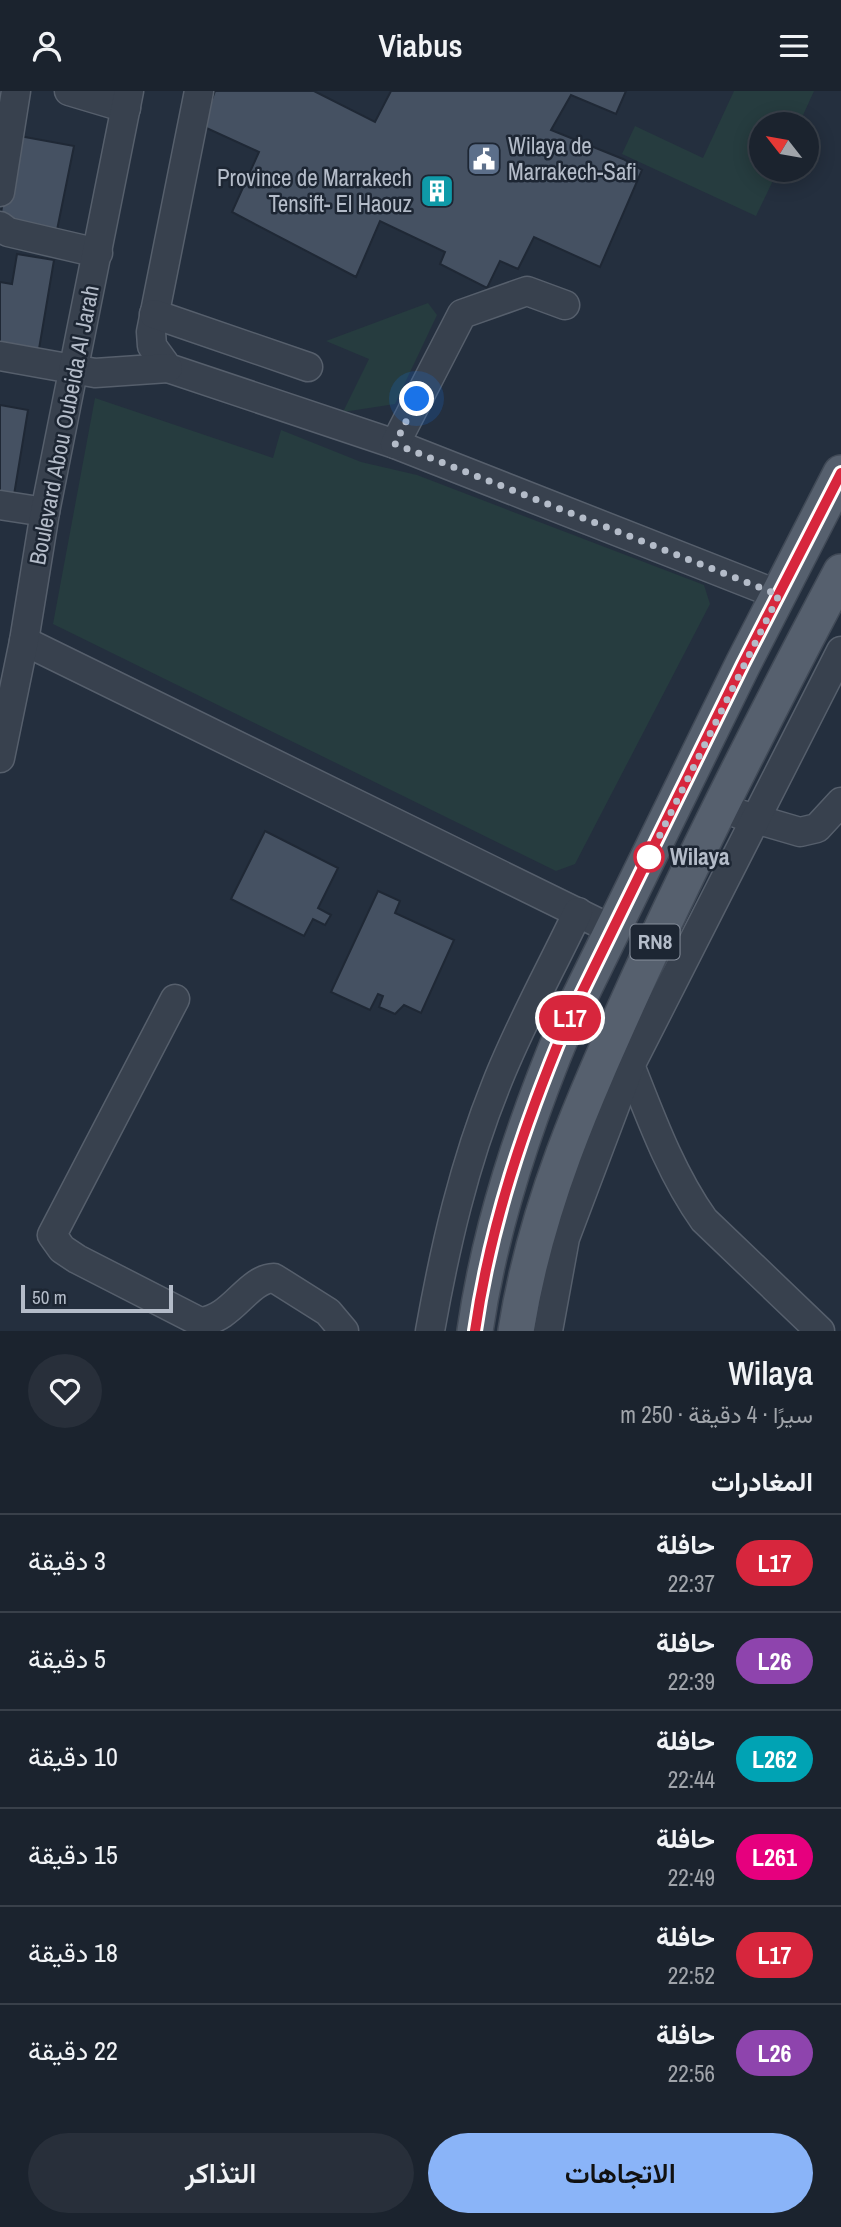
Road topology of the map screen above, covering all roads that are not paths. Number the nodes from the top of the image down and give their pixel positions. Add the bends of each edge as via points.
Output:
1 (16, 91) edge
2 (69, 91) edge
3 (199, 91) edge
4 (127, 100) edge
5 (0, 192) edge
6 (0, 226) edge
7 (98, 253) junction
8 (565, 305) dead end
9 (154, 314) junction
10 (0, 356) edge
11 (308, 367) dead end
12 (168, 368) junction
13 (75, 371) junction
14 (395, 444) junction
15 (841, 473) edge
16 (0, 505) edge
17 (45, 512) junction
18 (841, 572) edge
19 (779, 595) junction
20 (24, 641) junction
21 (841, 651) edge
22 (5, 716) edge
23 (0, 758) edge
24 (841, 802) edge
25 (720, 805) junction
26 (755, 821) junction
27 (578, 912) junction
28 (613, 930) junction
29 (175, 999) dead end
30 (615, 1028) junction
31 (630, 1066) junction
32 (344, 1331) edge
33 (430, 1331) edge
34 (475, 1331) edge
35 (516, 1331) edge
36 (548, 1331) edge
37 (820, 1331) edge

1 - 5 street
2 - 4 street
3 - 9 street
4 - 7 street, Boulevard Abou Oubeida Al Jarah
6 - 7 street via 8,232
7 - 13 street, Boulevard Abou Oubeida Al Jarah
8 - 14 street via 527,291 462,314
9 - 11 street
9 - 12 street via 152,346
10 - 13 street
12 - 13 street
12 - 14 street
13 - 17 street, Boulevard Abou Oubeida Al Jarah
14 - 19 street
15 - 19 main road, RN8
16 - 17 street
17 - 20 street, Boulevard Abou Oubeida Al Jarah
18 - 25 main road, RN8
19 - 28 main road, RN8
20 - 22 street, Boulevard Abou Oubeida Al Jarah
20 - 27 street
21 - 26 street
22 - 23 street, Boulevard Abou Oubeida Al Jarah
24 - 26 street via 817,828 800,832
25 - 26 street
25 - 30 main road, RN8
26 - 31 street
27 - 28 street
27 - 33 street via 496,1083 475,1142 442,1262
28 - 34 main road, RN8 via 565,1027 524,1132 494,1234
29 - 32 street via 52,1235 77,1259 200,1322 225,1314 261,1281 274,1278 328,1312
30 - 31 street
30 - 35 main road, RN8 via 557,1169
31 - 36 street via 565,1238
31 - 37 street via 682,1185 704,1220

